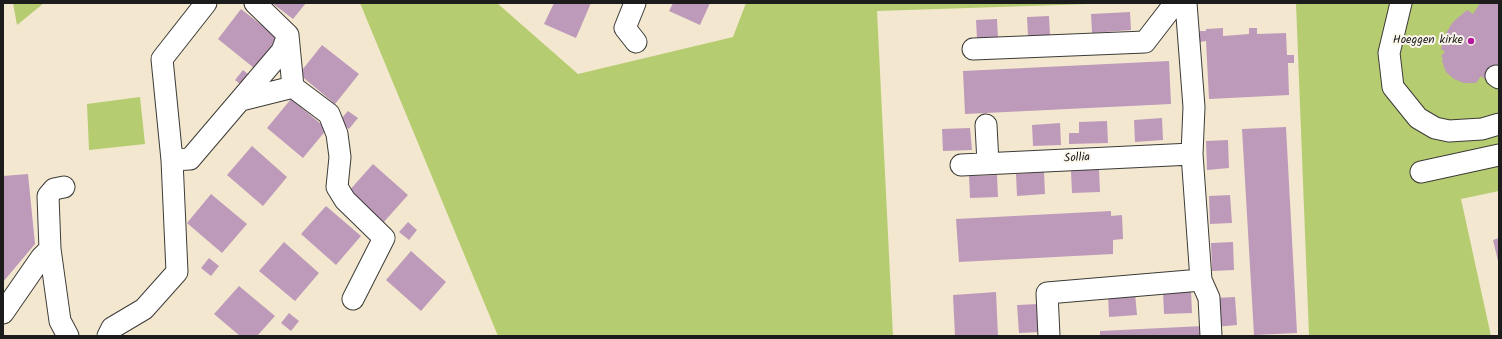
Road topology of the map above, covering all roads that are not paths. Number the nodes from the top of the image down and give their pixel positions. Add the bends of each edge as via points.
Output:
1 (206, 3) edge
2 (255, 3) edge
3 (635, 3) edge
4 (1175, 3) edge
5 (1186, 3) edge
6 (1401, 3) edge
7 (288, 35) junction
8 (636, 42) dead end
9 (973, 49) dead end
10 (293, 87) junction
11 (241, 100) junction
12 (1499, 124) edge
13 (986, 125) dead end
14 (1449, 131) junction
15 (1192, 154) junction
16 (1499, 155) edge
17 (988, 163) junction
18 (961, 165) dead end
19 (1454, 165) junction
20 (166, 172) junction
21 (1421, 172) dead end
22 (64, 187) dead end
23 (50, 249) junction
24 (1201, 280) junction
25 (353, 299) dead end
26 (3, 313) edge
27 (117, 333) edge
28 (68, 336) edge
29 (1049, 336) edge
30 (1211, 336) edge

1 - 20 street via 162,59
2 - 7 street
3 - 8 street via 625,28
4 - 9 street via 1145,42
5 - 15 street via 1194,107
6 - 14 street via 1389,53 1393,88 1418,118 1435,128
7 - 10 street
7 - 11 street via 282,51
10 - 11 street
10 - 25 street via 329,114 337,134 340,157 337,187 345,200 384,238
11 - 20 street via 190,160
12 - 14 street via 1482,129
13 - 17 street
14 - 19 street
15 - 17 street, Sollia
15 - 24 street
16 - 19 street
17 - 18 street, Sollia
19 - 21 street
20 - 27 street via 168,239 177,272 144,309
22 - 23 street via 54,190 48,196
23 - 26 street
23 - 28 street via 60,321
24 - 29 street via 1047,293
24 - 30 street via 1209,298

